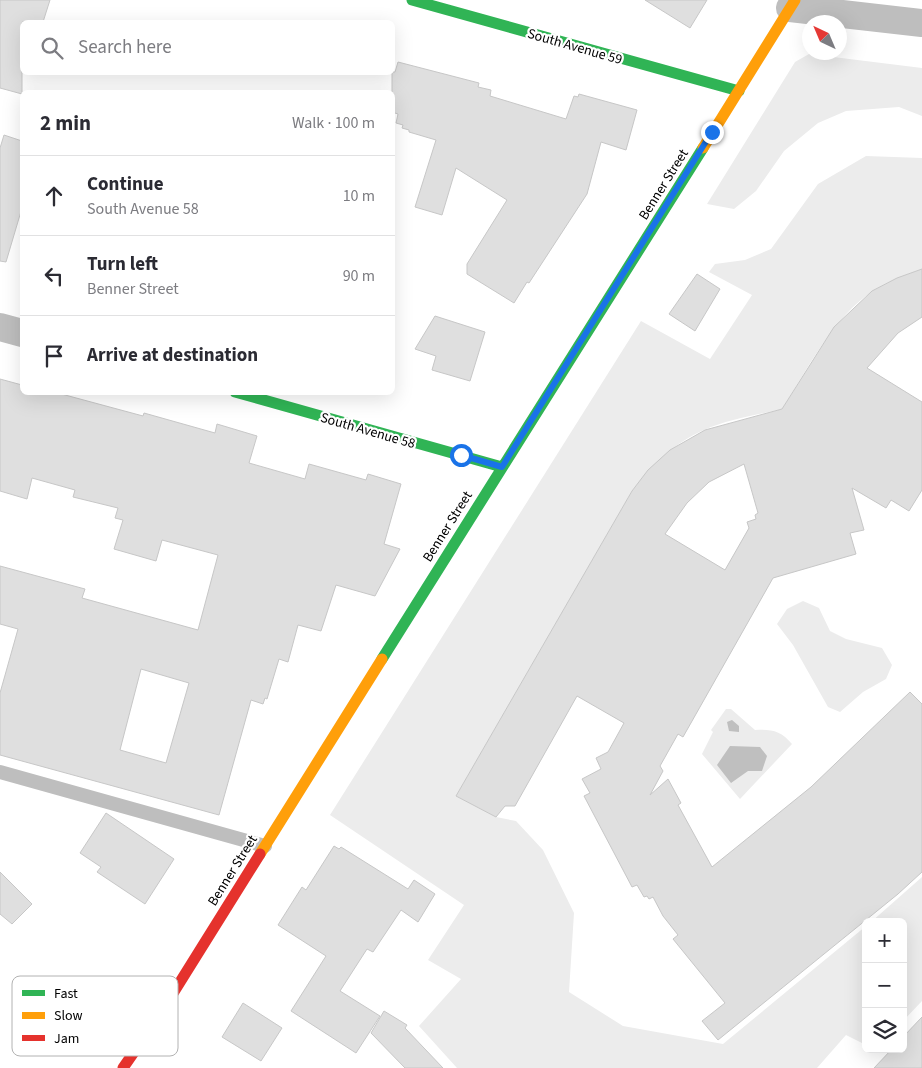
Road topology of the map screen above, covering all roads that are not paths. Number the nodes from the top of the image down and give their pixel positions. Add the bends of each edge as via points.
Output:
1 (412, 0) edge
2 (792, 4) edge
3 (922, 22) edge
4 (739, 92) junction
5 (0, 327) edge
6 (20, 332) edge
7 (246, 395) edge
8 (502, 467) junction
9 (0, 772) edge
10 (265, 846) junction
11 (178, 985) edge
12 (131, 1056) edge
13 (123, 1068) edge

1 - 4 street, South Avenue 59
2 - 3 street
2 - 4 street, Benner Street
4 - 8 street, Benner Street
5 - 6 street
7 - 8 street, South Avenue 58
8 - 10 street, Benner Street
9 - 10 lane
10 - 11 street, Benner Street
12 - 13 street, Benner Street

